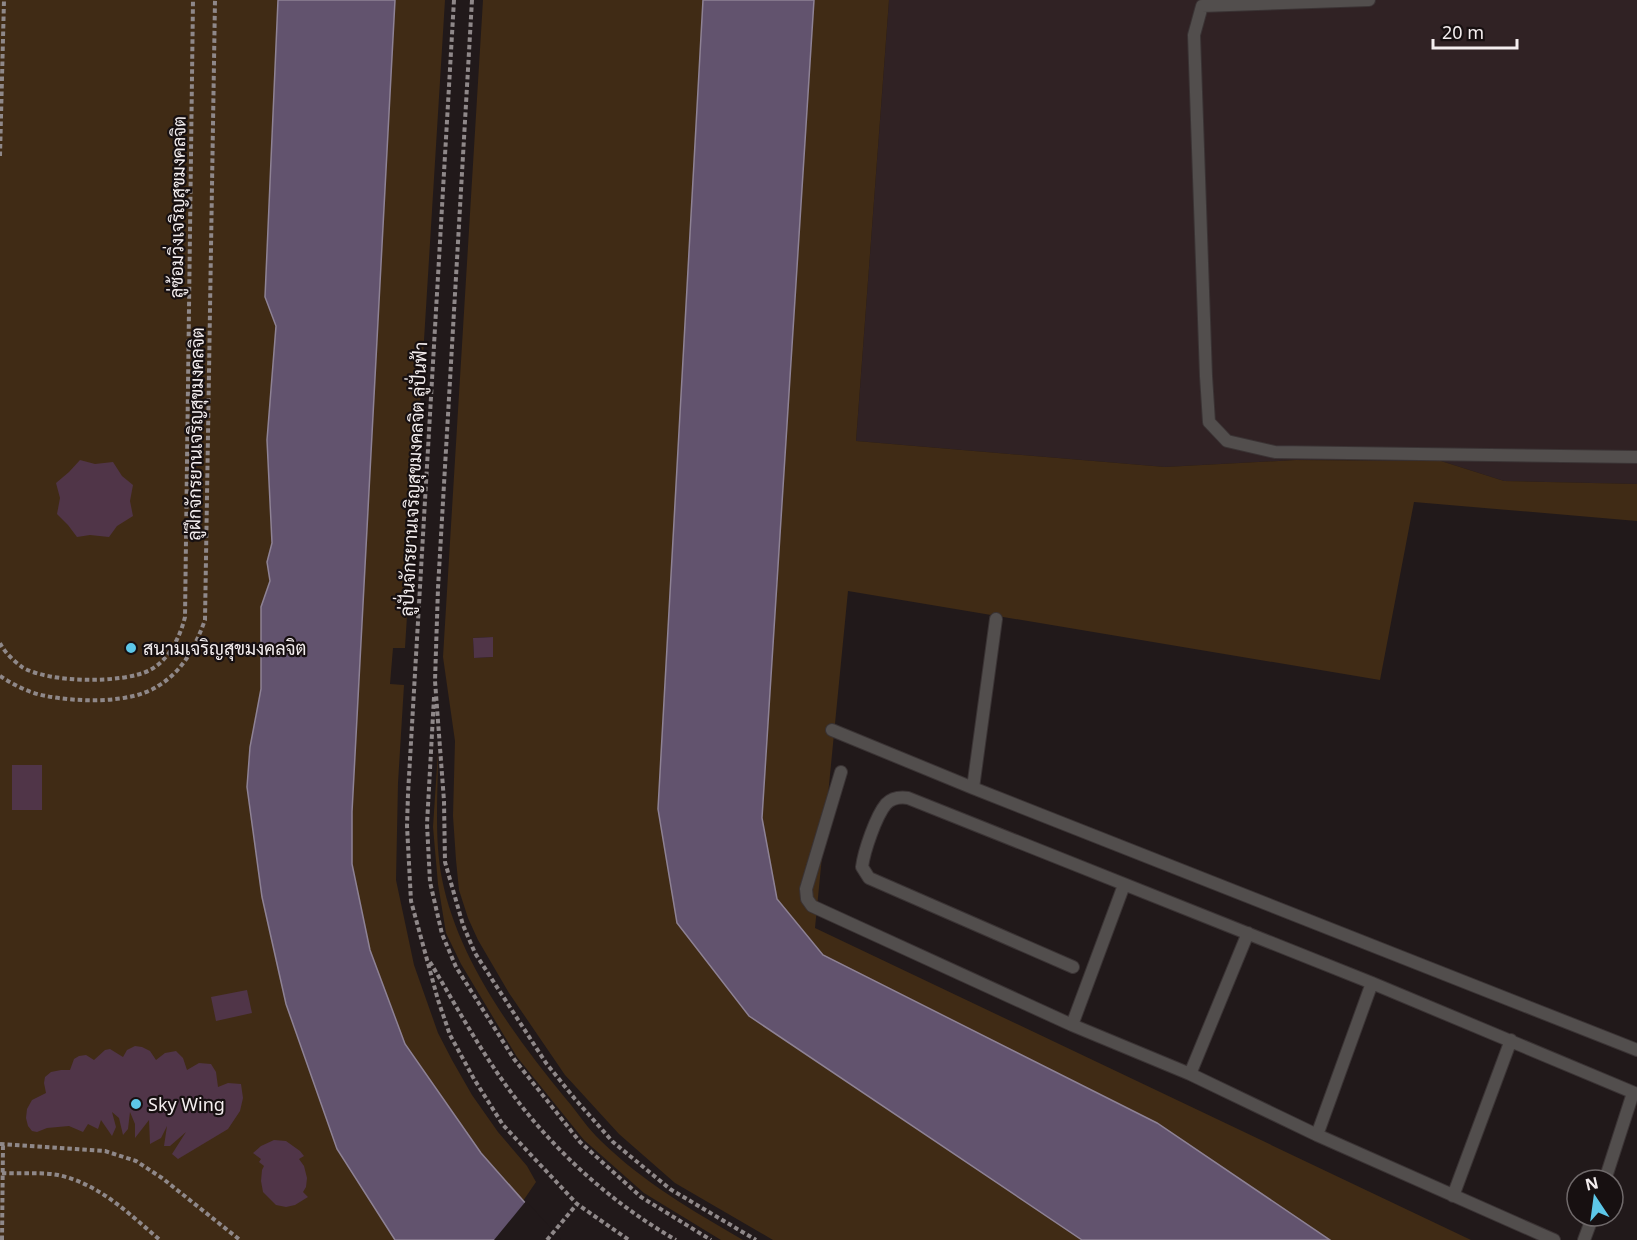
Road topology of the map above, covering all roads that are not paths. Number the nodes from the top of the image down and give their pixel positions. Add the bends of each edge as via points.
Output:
1 (1369, 0) edge
2 (1637, 457) edge
3 (996, 619) dead end
4 (832, 730) dead end
5 (841, 772) dead end
6 (973, 788) junction
7 (1124, 885) junction
8 (1248, 933) junction
9 (1073, 967) dead end
10 (1372, 983) junction
11 (1072, 1025) junction
12 (1511, 1040) junction
13 (1637, 1050) edge
14 (1190, 1074) junction
15 (1635, 1093) edge
16 (1317, 1135) junction
17 (1609, 1168) edge
18 (1454, 1196) junction
19 (1554, 1240) edge

1 - 2 lane via 1202,6 1194,35 1209,423 1227,441 1275,452
3 - 6 lane
4 - 6 lane
5 - 11 lane via 806,890 812,906
6 - 13 lane
7 - 8 lane
7 - 9 lane via 908,798 898,797 887,803 865,849 862,867 869,878
7 - 11 lane
8 - 10 lane
8 - 14 lane
10 - 12 lane
10 - 16 lane
11 - 14 lane
12 - 15 lane
12 - 18 lane
14 - 16 lane
15 - 17 lane
16 - 18 lane
18 - 19 lane

